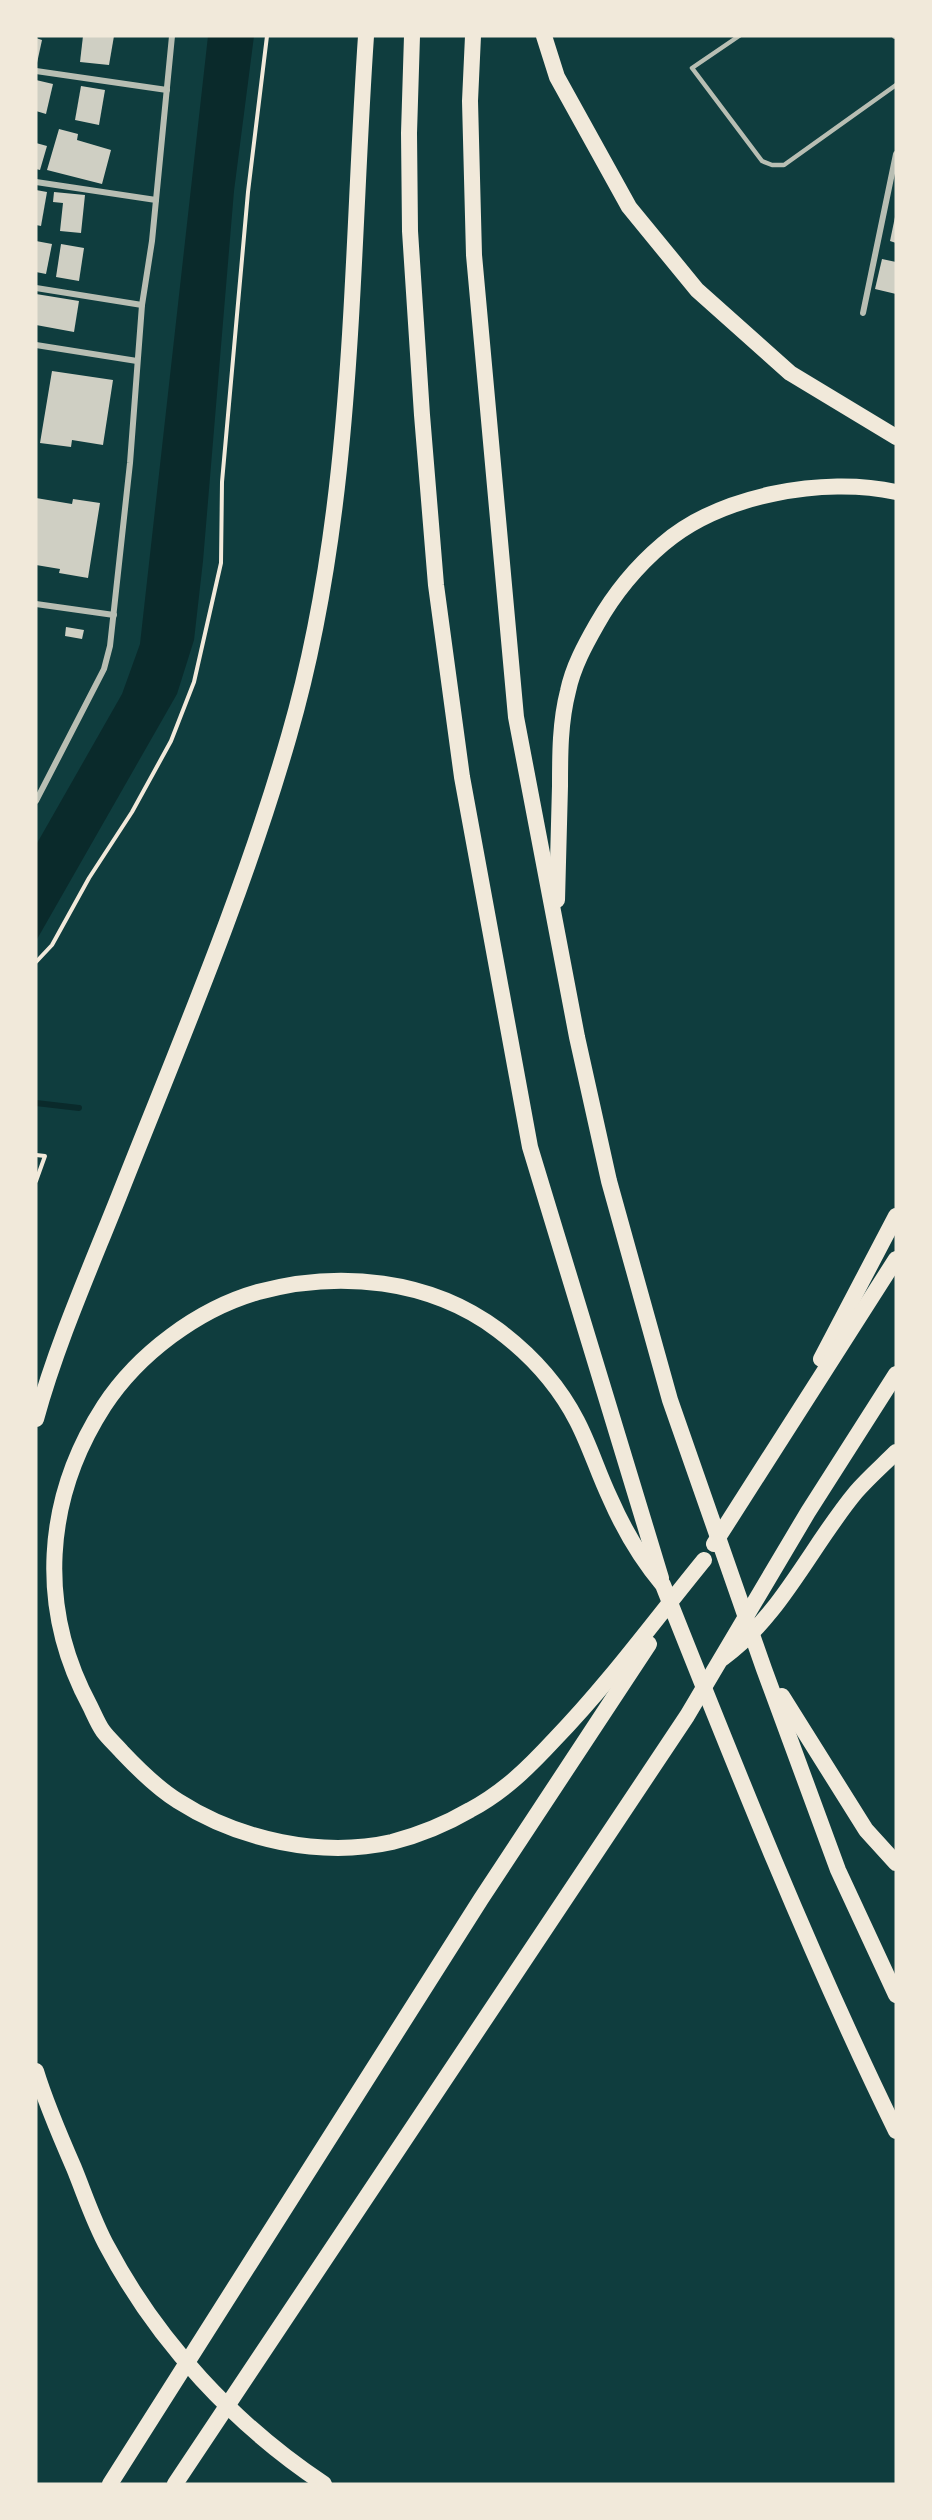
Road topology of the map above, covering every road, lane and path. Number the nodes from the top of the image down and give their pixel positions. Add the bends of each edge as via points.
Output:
1 (172, 36) edge
2 (267, 36) edge
3 (366, 36) edge
4 (412, 36) edge
5 (473, 36) edge
6 (544, 36) edge
7 (739, 36) edge
8 (36, 71) edge
9 (896, 85) edge
10 (167, 90) junction
11 (896, 154) edge
12 (36, 182) edge
13 (156, 200) junction
14 (36, 288) edge
15 (142, 305) junction
16 (863, 313) dead end
17 (36, 345) edge
18 (137, 361) junction
19 (896, 437) edge
20 (896, 492) edge
21 (36, 604) edge
22 (114, 615) junction
23 (36, 801) edge
24 (557, 937) junction
25 (36, 962) edge
26 (36, 1155) edge
27 (36, 1181) edge
28 (896, 1216) edge
29 (896, 1259) edge
30 (896, 1374) edge
31 (39, 1402) edge
32 (36, 1419) edge
33 (896, 1452) edge
34 (767, 1462) junction
35 (704, 1560) junction
36 (663, 1585) junction
37 (718, 1662) junction
38 (764, 1669) junction
39 (896, 1863) edge
40 (896, 1995) edge
41 (36, 2071) edge
42 (896, 2131) edge
43 (110, 2484) edge
44 (175, 2484) edge
45 (324, 2484) edge

1 - 10 street
2 - 25 path via 248,192 222,482 221,563 194,682 171,741 132,812 52,945
3 - 31 highway via 348,368 330,550 317,626 290,735 256,840
4 - 36 highway via 410,231 422,415 436,585 462,777 530,1147
5 - 24 highway via 474,255 488,419 516,717
6 - 19 highway via 557,77 629,207 697,290 790,373
7 - 9 lane via 692,68 762,161 772,165 784,165
8 - 10 street
10 - 13 street
11 - 16 street
12 - 13 street
13 - 15 street
14 - 15 street
15 - 18 street
17 - 18 street
18 - 22 street
20 - 24 highway via 838,485 790,489 745,500 703,518 664,542 608,606 584,645 568,690 560,740
21 - 22 street
22 - 23 street via 104,669
24 - 38 highway via 609,1180 670,1400
26 - 27 path via 45,1156
28 - 34 highway
29 - 34 highway
30 - 37 highway
31 - 32 highway
33 - 37 highway via 857,1491 744,1642
34 - 35 highway
35 - 36 highway via 587,1706 508,1786 472,1810 391,1842 310,1846 266,1839 215,1821 176,1800 142,1773 104,1732 65,1650 56,1609 57,1521 68,1477 87,1434 115,1389 148,1354 174,1334 249,1295 276,1287 337,1279 378,1282 455,1305 494,1326 521,1348 577,1420 610,1499 642,1560
35 - 43 highway via 488,1889
36 - 42 highway via 848,2033
37 - 44 highway via 687,1716
38 - 39 highway via 866,1830
38 - 40 highway via 838,1870
41 - 45 highway via 107,2247 141,2305 174,2348 238,2416

